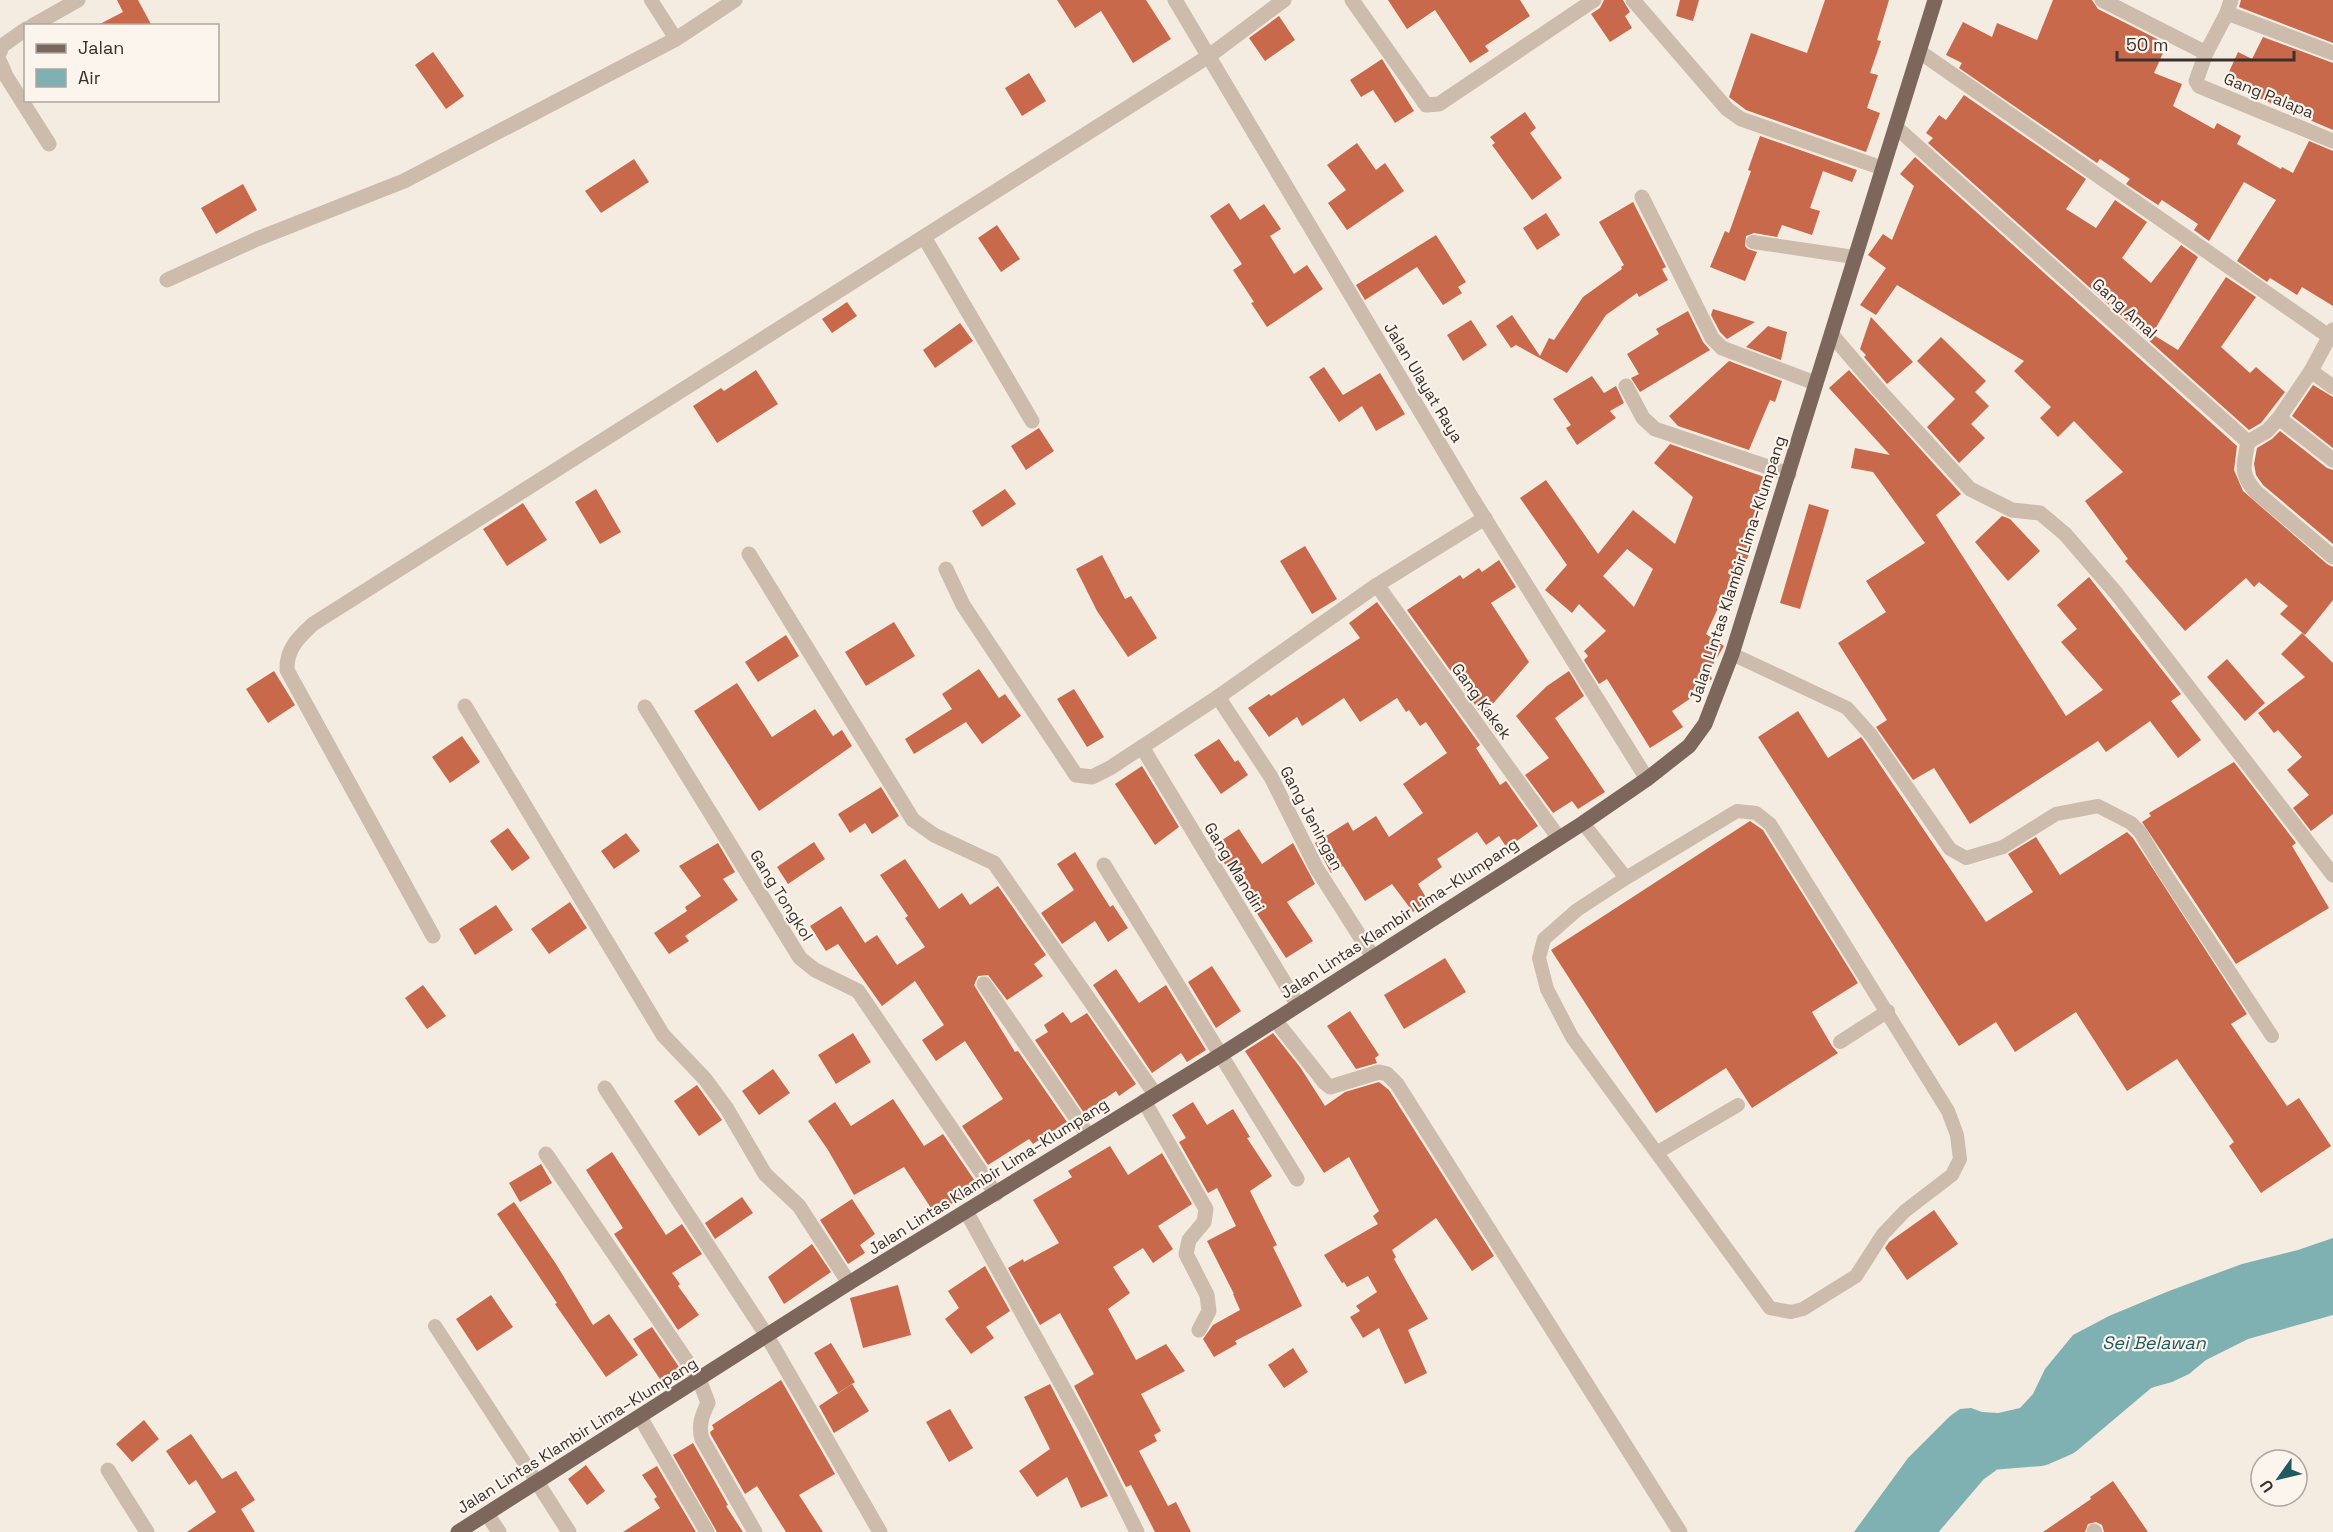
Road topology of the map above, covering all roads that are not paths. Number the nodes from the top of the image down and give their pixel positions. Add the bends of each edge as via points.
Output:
1 (78, 0) edge
2 (651, 0) edge
3 (735, 0) edge
4 (1175, 0) edge
5 (1284, 0) edge
6 (1352, 0) edge
7 (1594, 0) edge
8 (1633, 0) edge
9 (1935, 0) edge
10 (2102, 0) edge
11 (2229, 7) edge
12 (36, 24) edge
13 (24, 30) edge
14 (676, 39) junction
15 (0, 52) edge
16 (1920, 52) junction
17 (2206, 53) junction
18 (2333, 53) edge
19 (1209, 56) junction
20 (0, 62) edge
21 (1897, 128) junction
22 (2333, 141) edge
23 (49, 144) dead end
24 (1882, 168) junction
25 (1642, 197) dead end
26 (924, 237) junction
27 (1753, 242) dead end
28 (1854, 257) junction
29 (167, 280) dead end
30 (2331, 334) edge
31 (1832, 335) junction
32 (2311, 371) junction
33 (1815, 383) junction
34 (1626, 386) dead end
35 (2333, 387) edge
36 (2279, 418) junction
37 (1032, 421) dead end
38 (2248, 442) junction
39 (2333, 460) edge
40 (1789, 474) junction
41 (1485, 518) junction
42 (750, 554) dead end
43 (2333, 557) edge
44 (946, 568) dead end
45 (1377, 585) junction
46 (1732, 654) junction
47 (1218, 697) junction
48 (465, 706) dead end
49 (645, 707) dead end
50 (1142, 747) junction
51 (1647, 779) junction
52 (1583, 823) junction
53 (1558, 837) junction
54 (1104, 865) dead end
55 (2333, 875) edge
56 (1626, 878) junction
57 (433, 936) dead end
58 (1373, 957) junction
59 (984, 984) dead end
60 (1298, 1005) junction
61 (1888, 1011) junction
62 (1275, 1020) junction
63 (2272, 1036) dead end
64 (1840, 1042) dead end
65 (1222, 1054) junction
66 (605, 1088) dead end
67 (1150, 1097) junction
68 (1738, 1105) dead end
69 (1088, 1135) junction
70 (1658, 1152) junction
71 (546, 1154) dead end
72 (1297, 1179) dead end
73 (996, 1194) junction
74 (966, 1210) junction
75 (849, 1283) junction
76 (435, 1326) dead end
77 (1199, 1330) dead end
78 (767, 1336) junction
79 (699, 1379) junction
80 (640, 1417) junction
81 (108, 1470) dead end
82 (537, 1482) junction
83 (487, 1514) junction
84 (147, 1532) edge
85 (458, 1532) edge
86 (499, 1532) edge
87 (569, 1532) edge
88 (707, 1532) edge
89 (755, 1532) edge
90 (880, 1532) edge
91 (1137, 1532) edge
92 (1680, 1532) edge

1 - 12 street
2 - 14 lane
3 - 14 street
4 - 19 street, Jalan Ulayat Raya
5 - 19 street
6 - 7 street via 1430,106 1439,104
8 - 24 street via 1727,109 1741,119
9 - 16 main road, Jalan Lintas Klambir Lima–Klumpang
10 - 17 street
11 - 17 street
11 - 18 street
13 - 15 street via 2,46
14 - 29 street via 404,181 257,239
16 - 21 main road, Jalan Lintas Klambir Lima–Klumpang
16 - 30 street
17 - 22 street, Gang Palapa via 2196,81 2199,86
19 - 26 street
19 - 41 street, Jalan Ulayat Raya
20 - 23 street
21 - 24 main road, Jalan Lintas Klambir Lima–Klumpang
21 - 38 street, Gang Amal
24 - 28 main road, Jalan Lintas Klambir Lima–Klumpang
25 - 33 street via 1712,338 1722,348
26 - 37 street
26 - 57 street via 313,624 299,637 287,658 287,670
27 - 28 lane
28 - 31 main road, Jalan Lintas Klambir Lima–Klumpang
30 - 32 street
31 - 33 main road, Jalan Lintas Klambir Lima–Klumpang
31 - 55 street via 1970,489 2012,510 2040,513 2065,534 2116,593
32 - 35 street
32 - 36 street
33 - 40 main road, Jalan Lintas Klambir Lima–Klumpang
34 - 40 street via 1643,418 1655,429
36 - 38 street
36 - 39 street
38 - 43 street via 2242,470 2247,482
40 - 46 main road, Jalan Lintas Klambir Lima–Klumpang
41 - 45 street
41 - 51 street, Jalan Ulayat Raya
42 - 67 street via 914,820 934,835 994,863
44 - 50 street via 963,605 1076,775 1092,777
45 - 47 street
45 - 53 street, Gang Kakek
46 - 51 main road, Jalan Lintas Klambir Lima–Klumpang via 1705,724 1689,746
46 - 63 lane via 1847,708 1871,735 1950,849 1966,858 2003,847 2056,814 2098,806 2131,823
47 - 50 street
47 - 58 street, Gang Jeningan via 1271,777 1317,869
48 - 75 street via 663,1035 705,1079 765,1174 799,1206
49 - 73 street, Gang Tongkol via 800,958 858,992
50 - 60 street, Gang Mandiri
51 - 52 main road, Jalan Lintas Klambir Lima–Klumpang
52 - 53 main road, Jalan Lintas Klambir Lima–Klumpang
52 - 56 lane
53 - 58 main road, Jalan Lintas Klambir Lima–Klumpang
54 - 65 street
56 - 61 lane via 1737,811 1756,813 1770,825
56 - 70 lane via 1577,910 1544,939 1539,958 1547,989 1572,1037
58 - 60 main road, Jalan Lintas Klambir Lima–Klumpang
59 - 69 street
60 - 62 main road, Jalan Lintas Klambir Lima–Klumpang
61 - 64 lane
61 - 70 lane via 1948,1111 1960,1159 1952,1175 1905,1211 1883,1234 1856,1276 1803,1309 1791,1312 1770,1308
62 - 65 main road, Jalan Lintas Klambir Lima–Klumpang
62 - 92 street via 1330,1087 1379,1072 1397,1084
65 - 67 main road, Jalan Lintas Klambir Lima–Klumpang
65 - 72 street
66 - 78 street
67 - 69 main road, Jalan Lintas Klambir Lima–Klumpang
67 - 77 street via 1206,1209 1204,1222 1189,1240 1186,1254 1207,1295 1209,1311
68 - 70 lane
69 - 73 main road, Jalan Lintas Klambir Lima–Klumpang
71 - 79 street
73 - 74 main road, Jalan Lintas Klambir Lima–Klumpang
74 - 75 main road, Jalan Lintas Klambir Lima–Klumpang
74 - 91 street via 1086,1429
75 - 78 main road, Jalan Lintas Klambir Lima–Klumpang
76 - 82 lane
78 - 79 main road, Jalan Lintas Klambir Lima–Klumpang
78 - 90 street
79 - 80 main road, Jalan Lintas Klambir Lima–Klumpang
79 - 89 street via 708,1403 699,1430 702,1439
80 - 82 main road, Jalan Lintas Klambir Lima–Klumpang
80 - 88 street
81 - 84 street
82 - 83 main road, Jalan Lintas Klambir Lima–Klumpang
82 - 87 street
83 - 85 main road, Jalan Lintas Klambir Lima–Klumpang
83 - 86 street

